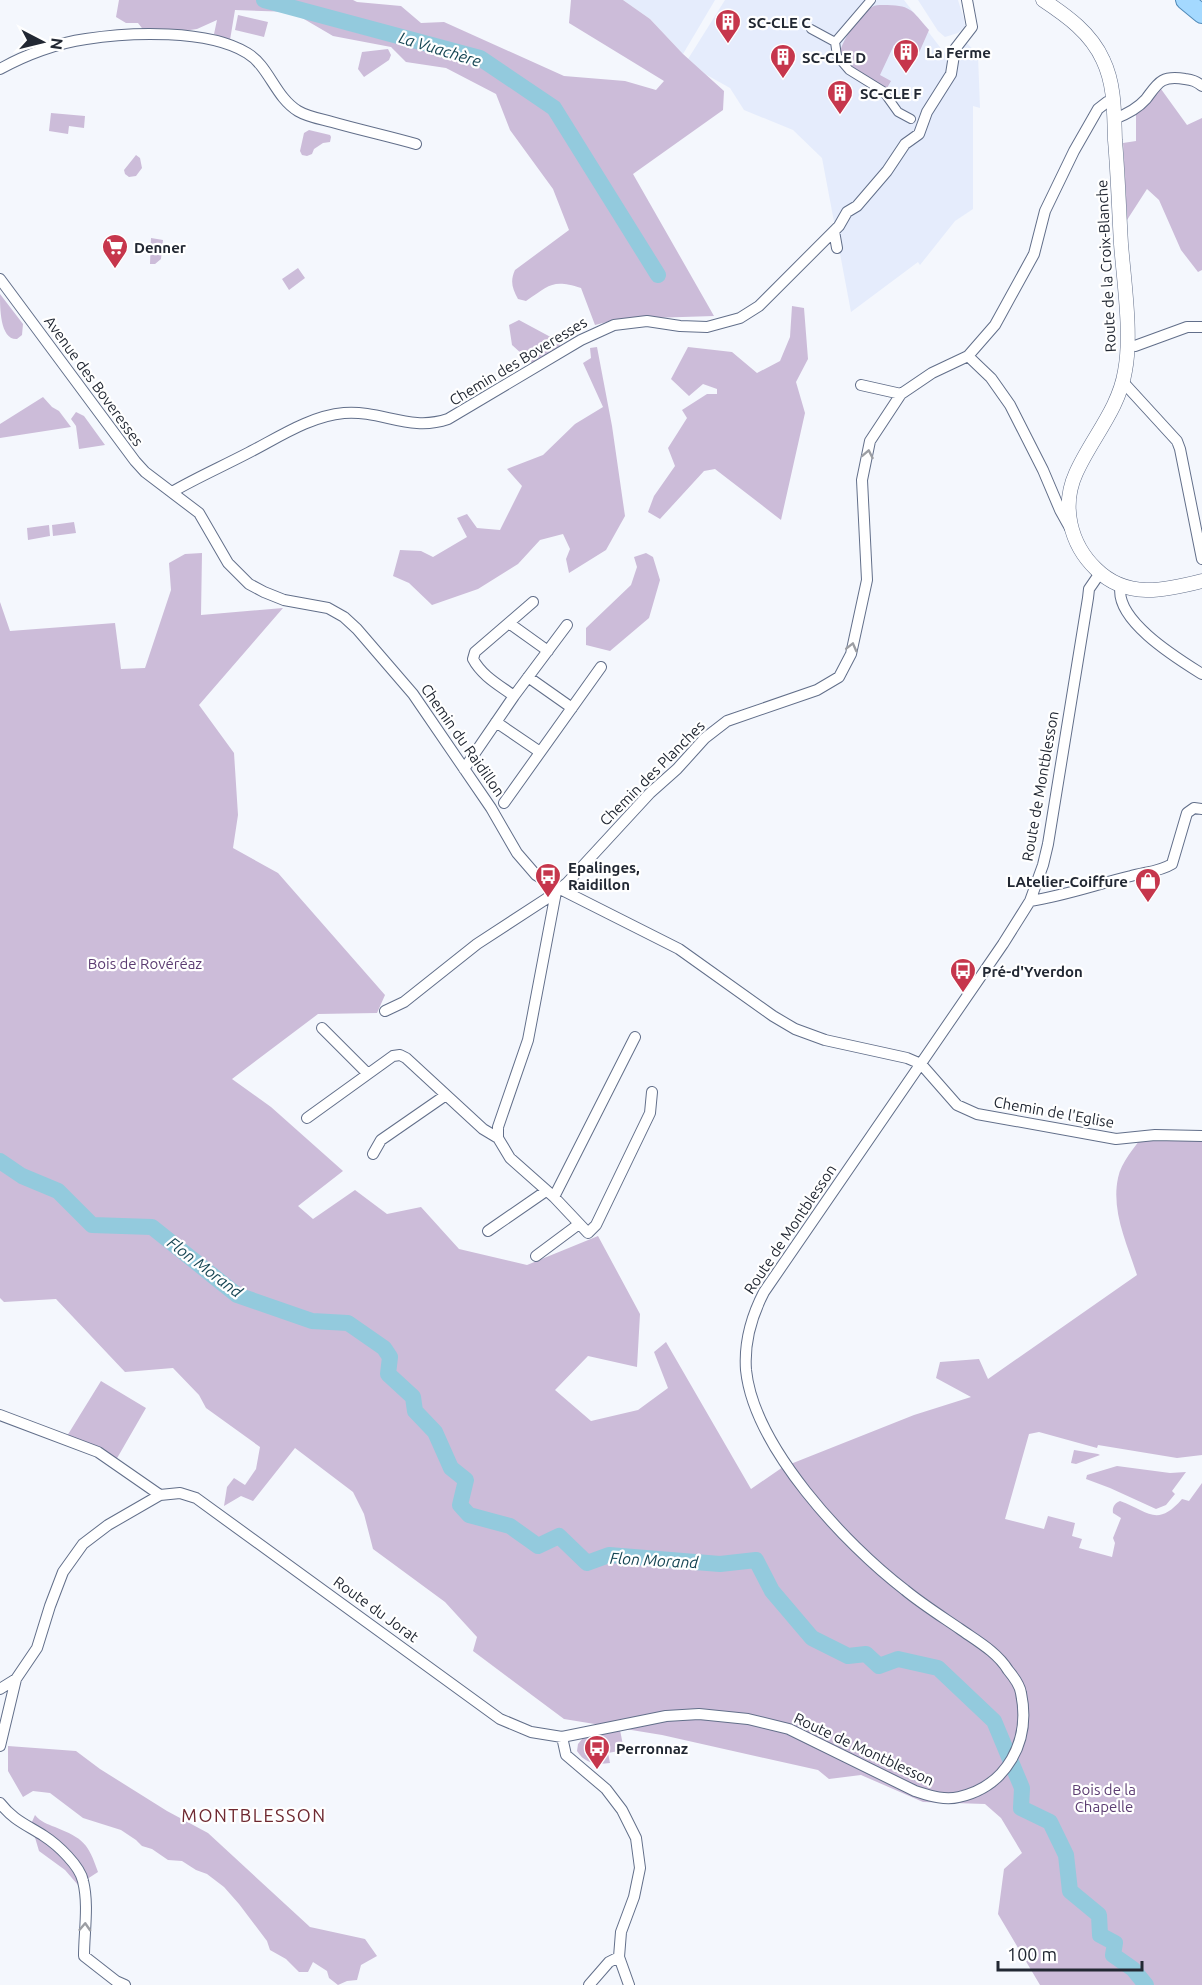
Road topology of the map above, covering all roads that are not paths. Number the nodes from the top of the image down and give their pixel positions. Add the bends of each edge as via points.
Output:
1 (871, 0) edge
2 (967, 0) edge
3 (1043, 0) edge
4 (1185, 0) edge
5 (1202, 14) edge
6 (811, 29) dead end
7 (836, 42) junction
8 (0, 69) edge
9 (1202, 86) edge
10 (1113, 100) junction
11 (911, 119) dead end
12 (1114, 119) junction
13 (416, 144) dead end
14 (834, 231) junction
15 (837, 248) dead end
16 (0, 279) edge
17 (1202, 327) edge
18 (1135, 346) dead end
19 (968, 356) junction
20 (1123, 382) junction
21 (861, 385) dead end
22 (901, 394) junction
23 (172, 492) junction
24 (1073, 534) junction
25 (1202, 559) edge
26 (1100, 573) junction
27 (1202, 581) edge
28 (1121, 585) junction
29 (533, 602) dead end
30 (509, 623) junction
31 (567, 625) dead end
32 (548, 651) junction
33 (601, 667) dead end
34 (1202, 674) edge
35 (528, 677) junction
36 (514, 696) junction
37 (572, 708) junction
38 (496, 722) junction
39 (540, 752) junction
40 (464, 770) junction
41 (504, 803) dead end
42 (1202, 809) edge
43 (558, 890) junction
44 (1030, 901) junction
45 (385, 1011) dead end
46 (322, 1029) dead end
47 (635, 1037) dead end
48 (921, 1064) junction
49 (368, 1074) junction
50 (652, 1092) dead end
51 (446, 1095) junction
52 (307, 1118) dead end
53 (1202, 1136) edge
54 (498, 1138) junction
55 (373, 1154) dead end
56 (550, 1194) junction
57 (579, 1224) junction
58 (488, 1231) dead end
59 (536, 1256) dead end
60 (0, 1415) edge
61 (160, 1495) junction
62 (16, 1679) junction
63 (0, 1689) edge
64 (562, 1737) junction
65 (0, 1746) edge
66 (0, 1803) edge
67 (619, 1957) junction
68 (125, 1985) edge
69 (589, 1985) edge
70 (629, 1985) edge

1 - 7 street
2 - 14 street, Chemin des Boveresses via 972,27 956,49 951,74 927,112 919,134 904,144 881,178
3 - 10 street, Route de la Croix-Blanche via 1077,25 1096,47 1107,68
4 - 5 main road
6 - 7 street
7 - 11 street via 837,56 849,70 883,91 898,112
8 - 13 street via 85,39 186,35 248,53 297,110 307,115
9 - 12 street via 1197,81 1164,79 1134,109
10 - 12 street, Route de la Croix-Blanche
10 - 19 street, Chemin des Planches via 1098,109 1078,144 1045,211 1034,254 995,325
12 - 20 street, Route de la Croix-Blanche via 1127,348
14 - 15 street
14 - 23 street, Chemin des Boveresses via 759,306 740,318 700,327 646,321 614,325 581,340 448,419 425,425 360,413 325,417
16 - 23 street, Avenue des Boveresses via 135,461
17 - 18 street via 1187,327
19 - 22 street, Chemin des Planches
19 - 24 street via 991,378 1010,405
20 - 24 street, Route de la Croix-Blanche via 1076,473 1069,512
20 - 25 street via 1177,441
21 - 22 street
43 -> 22 street, Chemin des Planches via 705,738 728,721 817,690 840,677 851,654 867,580 862,480 870,441
23 - 40 street, Chemin du Raidillon via 199,513 228,562 249,584 284,600 328,608 351,623 402,680
24 - 26 street, Route de la Croix-Blanche via 1080,550
26 - 28 street, Route de la Croix-Blanche
26 - 44 street, Route de Montblesson via 1089,589 1048,844
27 - 28 street, Route de la Croix-Blanche via 1151,591
28 - 34 street via 1120,602 1132,619 1168,653
29 - 30 street
30 - 32 street
30 - 36 street via 475,652 473,659 490,680
31 - 32 street
32 - 35 street
33 - 37 street
35 - 36 street
35 - 37 street
36 - 38 street
37 - 39 street
38 - 39 street
38 - 40 street
39 - 41 street
40 - 43 street, Chemin du Raidillon via 524,861
42 - 44 street via 1194,808 1187,813 1172,864 1164,869
43 - 45 street via 477,944 404,1002
43 - 48 street, Chemin du Raidillon via 680,949 795,1029
43 - 54 street via 528,1040 498,1127
44 - 48 street, Route de Montblesson
46 - 49 street
47 - 56 street
48 - 53 street, Chemin de l'Eglise via 957,1105 977,1114 1116,1139
48 - 64 street, Route de Montblesson via 764,1292 749,1329 746,1369 766,1430 822,1511 904,1589 992,1651 1007,1667 1021,1692 1023,1718 1018,1749 995,1781 957,1798 915,1791 789,1729 748,1719 699,1713 666,1716
49 - 51 street via 399,1055
49 - 52 street
50 - 57 street via 650,1113 596,1226 588,1233
51 - 54 street
51 - 55 street via 381,1140
54 - 56 street via 510,1158
56 - 57 street
56 - 58 street
57 - 59 street
60 - 61 street via 98,1452
61 - 62 street via 83,1544 63,1572 37,1648
61 - 64 street, Route du Jorat via 180,1493 196,1498 500,1719 531,1732
62 - 63 street
62 - 65 street
64 - 67 street via 566,1755 606,1789 636,1838 640,1868 621,1932
68 -> 66 street via 84,1956 83,1879 67,1854 47,1837 10,1816
67 - 69 street via 609,1962
67 - 70 street

